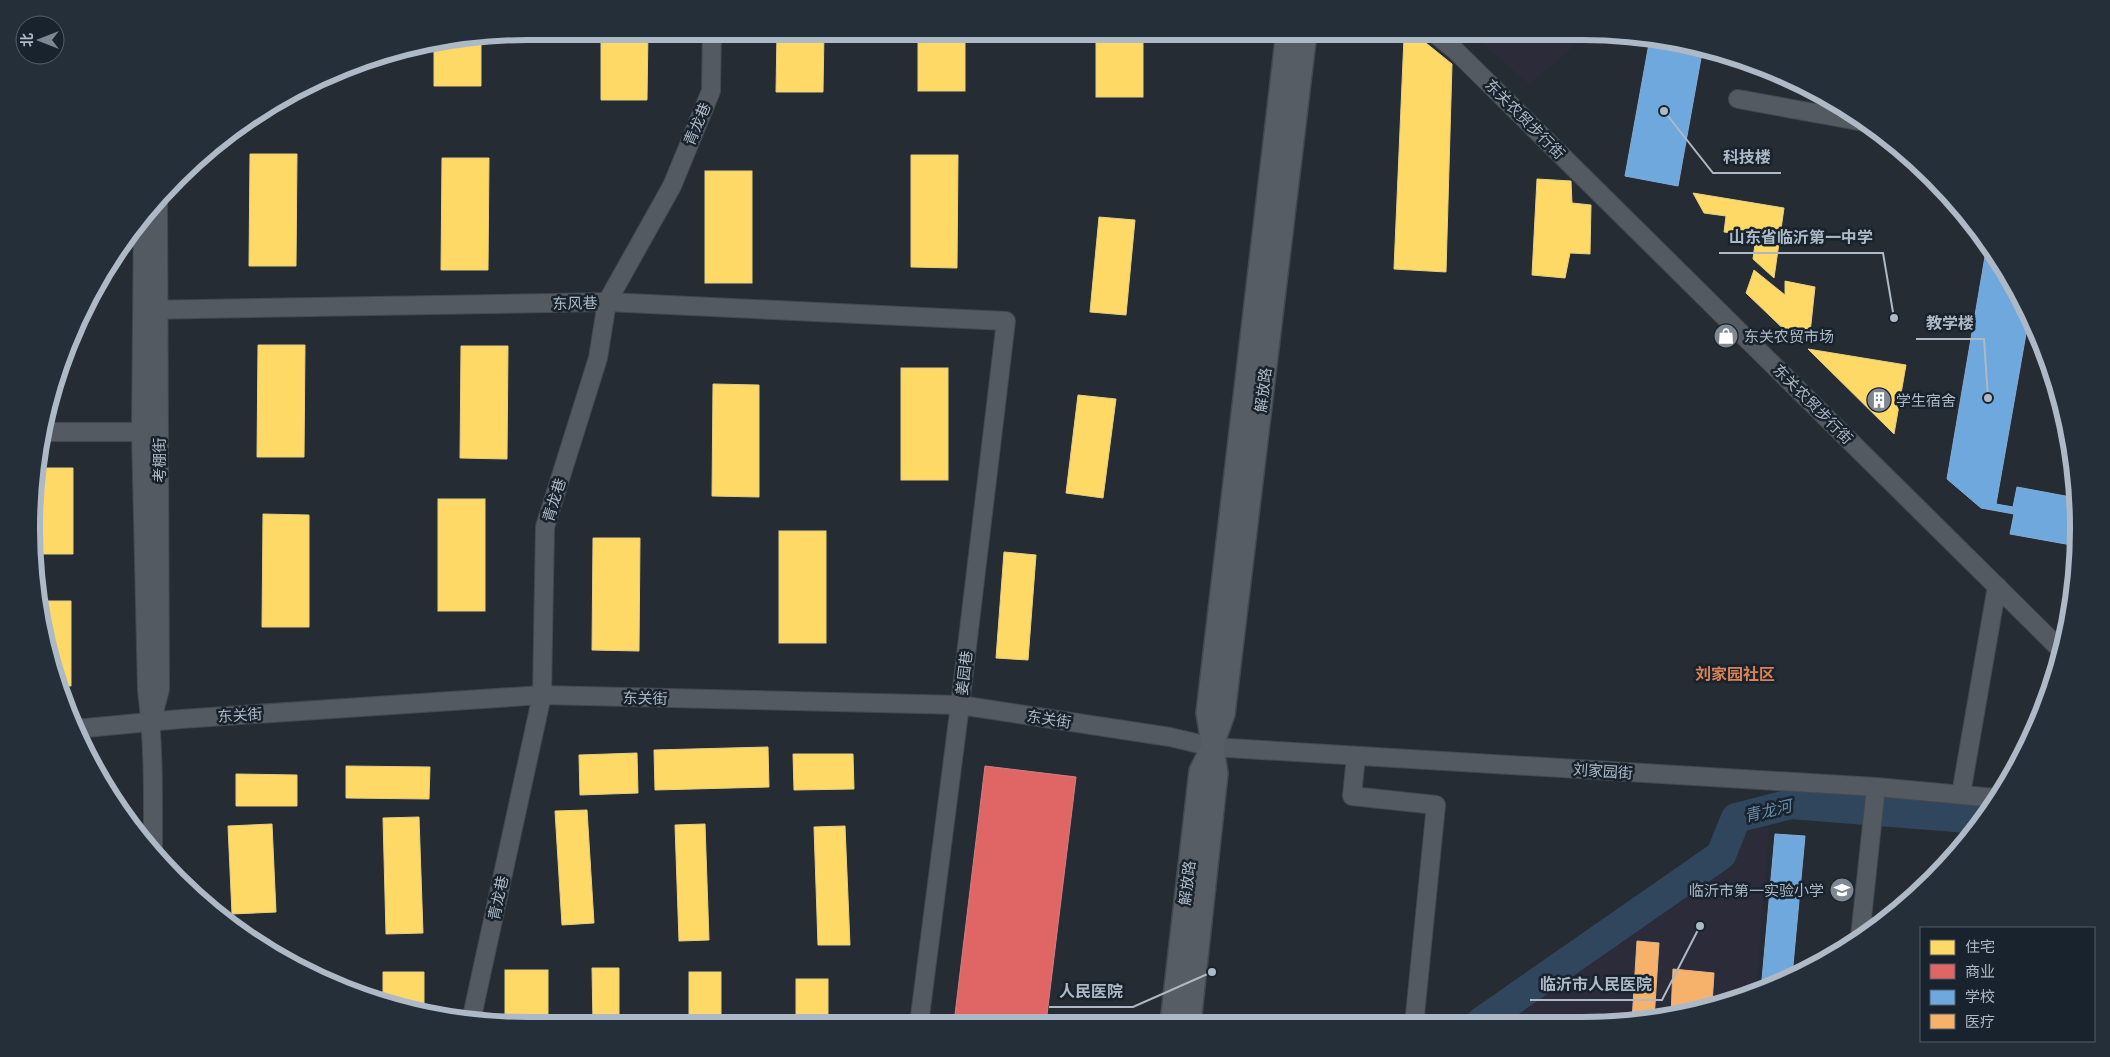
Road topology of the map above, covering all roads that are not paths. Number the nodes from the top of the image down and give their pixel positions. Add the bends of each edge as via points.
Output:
1 (712, 40) edge
2 (1286, 40) edge
3 (1305, 40) edge
4 (1442, 40) edge
5 (1738, 99) dead end
6 (1849, 119) edge
7 (157, 211) edge
8 (144, 228) edge
9 (607, 302) junction
10 (150, 310) junction
11 (1006, 321) joint
12 (49, 432) edge
13 (141, 432) junction
14 (1997, 586) junction
15 (2056, 645) edge
16 (542, 696) junction
17 (960, 705) junction
18 (152, 722) junction
19 (83, 728) edge
20 (1212, 747) junction
21 (1356, 756) junction
22 (1961, 794) junction
23 (1875, 795) junction
24 (1990, 797) edge
25 (153, 841) edge
26 (1861, 929) edge
27 (473, 1014) edge
28 (1415, 1015) dead end
29 (920, 1017) edge
30 (1172, 1017) edge
31 (1191, 1017) edge

1 - 9 street, 青龙巷 via 711,91 672,186
2 - 20 main road, 解放路 via 1207,713
3 - 20 main road, 解放路 via 1224,714
4 - 14 street, 东关农贸步行街
5 - 6 street
7 - 10 street, 考棚街
8 - 10 street, 考棚街
9 - 10 street, 东风巷
9 - 11 street, 东风巷
9 - 16 street, 青龙巷 via 598,358 546,527
10 - 13 street, 考棚街
10 - 18 street, 考棚街 via 160,690
11 - 17 street, 姜园巷
12 - 13 street
13 - 18 street, 考棚街 via 147,690
14 - 15 street, 东关农贸步行街
14 - 22 street
16 - 17 street, 东关街
16 - 18 street, 东关街
16 - 27 street, 青龙巷
17 - 20 street, 东关街 via 1170,737
17 - 29 street, 姜园巷
18 - 19 street, 东关街
18 - 25 street, 考棚街
20 - 21 street, 刘家园街
20 - 30 main road, 解放路 via 1200,771
20 - 31 main road, 解放路 via 1217,773
21 - 23 street, 刘家园街
21 - 28 street via 1352,796 1436,805
22 - 23 street, 刘家园街
22 - 24 street, 刘家园街
23 - 26 street

